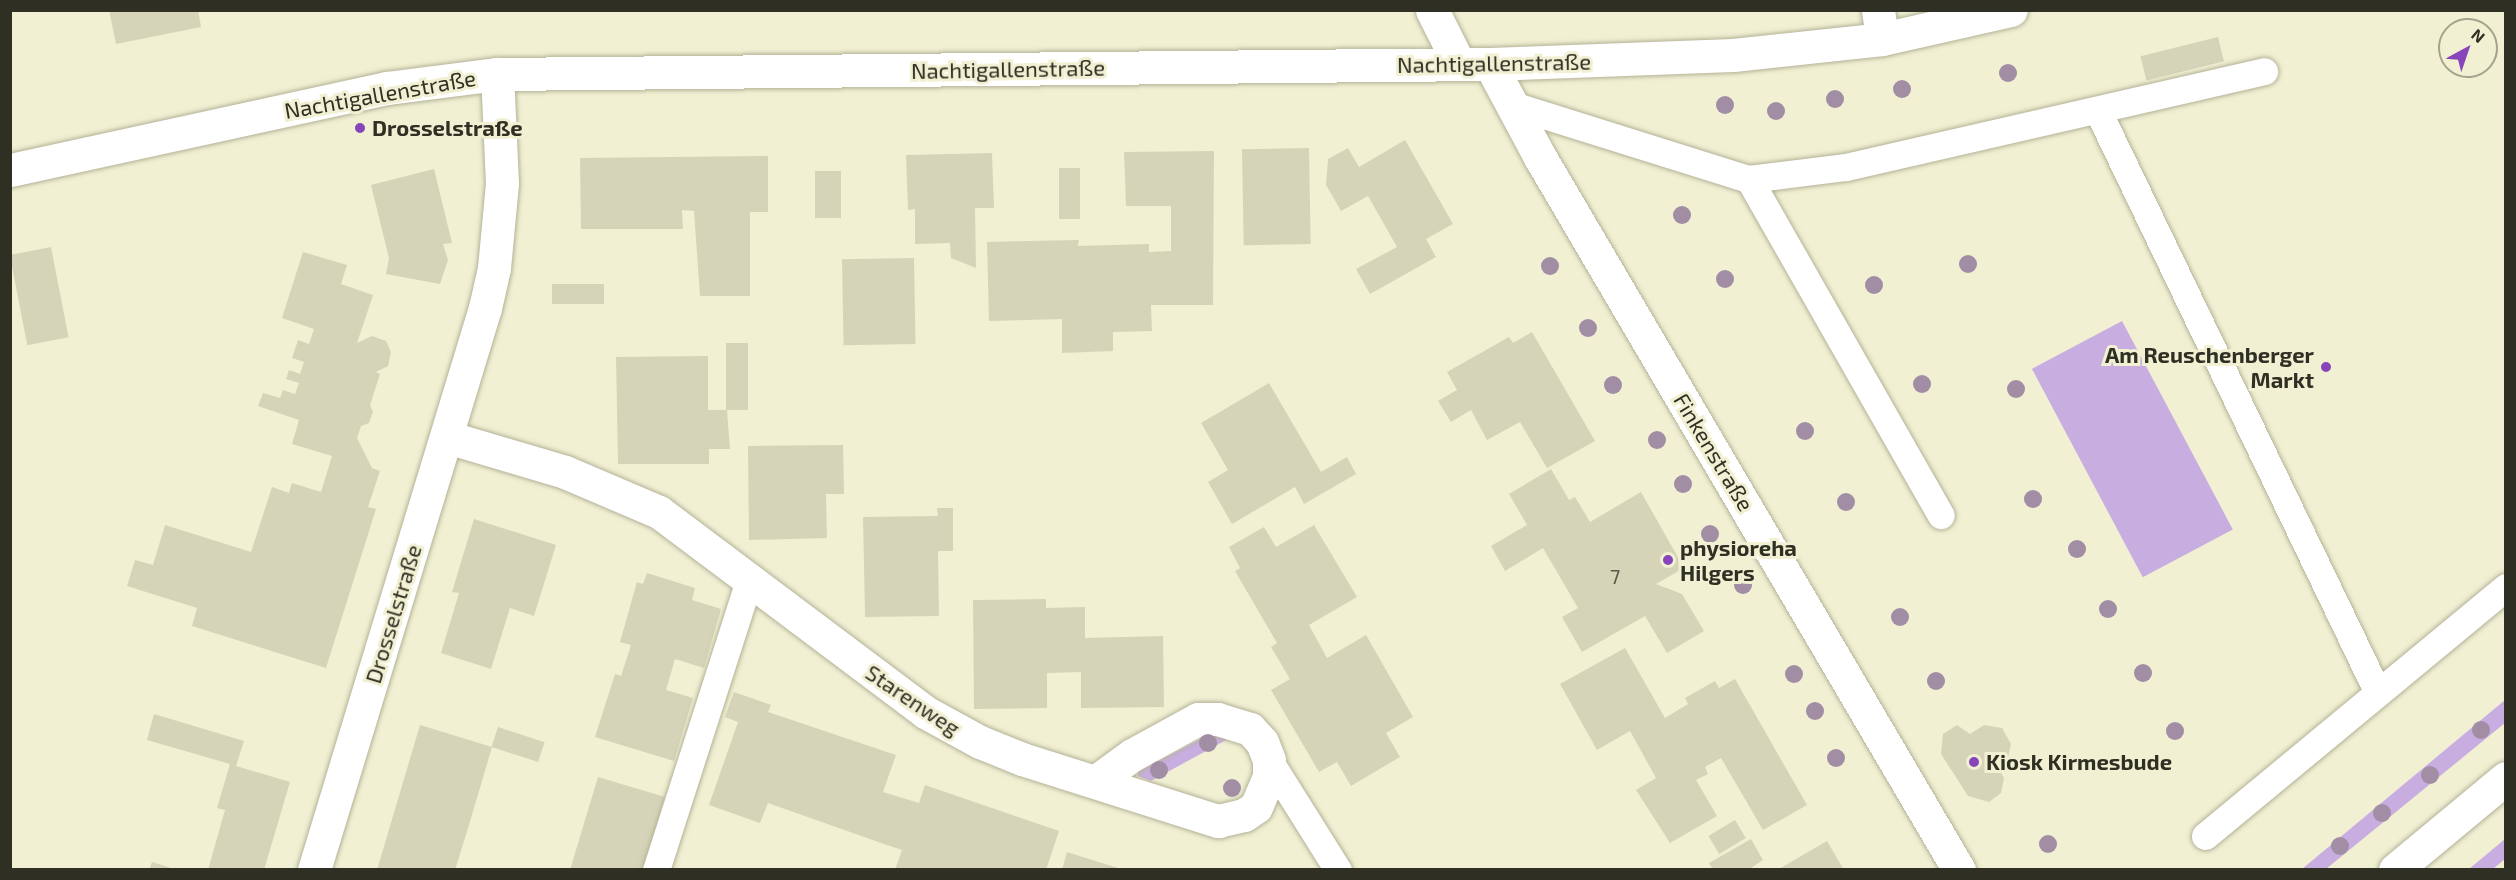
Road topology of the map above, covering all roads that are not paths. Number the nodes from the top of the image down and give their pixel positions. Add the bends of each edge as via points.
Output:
1 (1432, 10) edge
2 (2011, 10) edge
3 (1880, 25) edge
4 (1474, 64) junction
5 (2264, 71) dead end
6 (497, 74) junction
7 (1509, 104) junction
8 (2098, 111) junction
9 (10, 170) edge
10 (1749, 178) junction
11 (447, 437) junction
12 (1941, 515) dead end
13 (750, 578) junction
14 (2505, 587) edge
15 (2377, 690) junction
16 (1269, 760) junction
17 (2505, 777) edge
18 (1098, 780) junction
19 (2205, 836) dead end
20 (314, 870) edge
21 (656, 870) edge
22 (1338, 870) edge
23 (1959, 870) edge
24 (2395, 870) edge

1 - 4 main road, Finkenstraße
2 - 3 main road, Nachtigallenstraße
3 - 4 main road, Nachtigallenstraße via 1733,55
4 - 6 main road, Nachtigallenstraße
4 - 7 main road, Finkenstraße
5 - 8 lane
6 - 9 main road, Nachtigallenstraße via 387,88
6 - 11 main road, Drosselstraße via 502,146 494,268
7 - 10 lane
7 - 23 main road, Finkenstraße
8 - 10 lane via 1846,167
8 - 15 lane
10 - 12 lane
11 - 13 main road, Starenweg via 565,472 637,501 680,525
11 - 20 main road, Drosselstraße
13 - 18 main road, Starenweg via 943,723 1022,759
13 - 21 lane
14 - 15 lane
15 - 19 lane
16 - 18 main road via 1262,742 1250,729 1218,719 1198,719 1132,755
16 - 18 main road, Starenweg via 1269,777 1256,807 1230,820 1218,821
16 - 22 lane
17 - 24 main road

